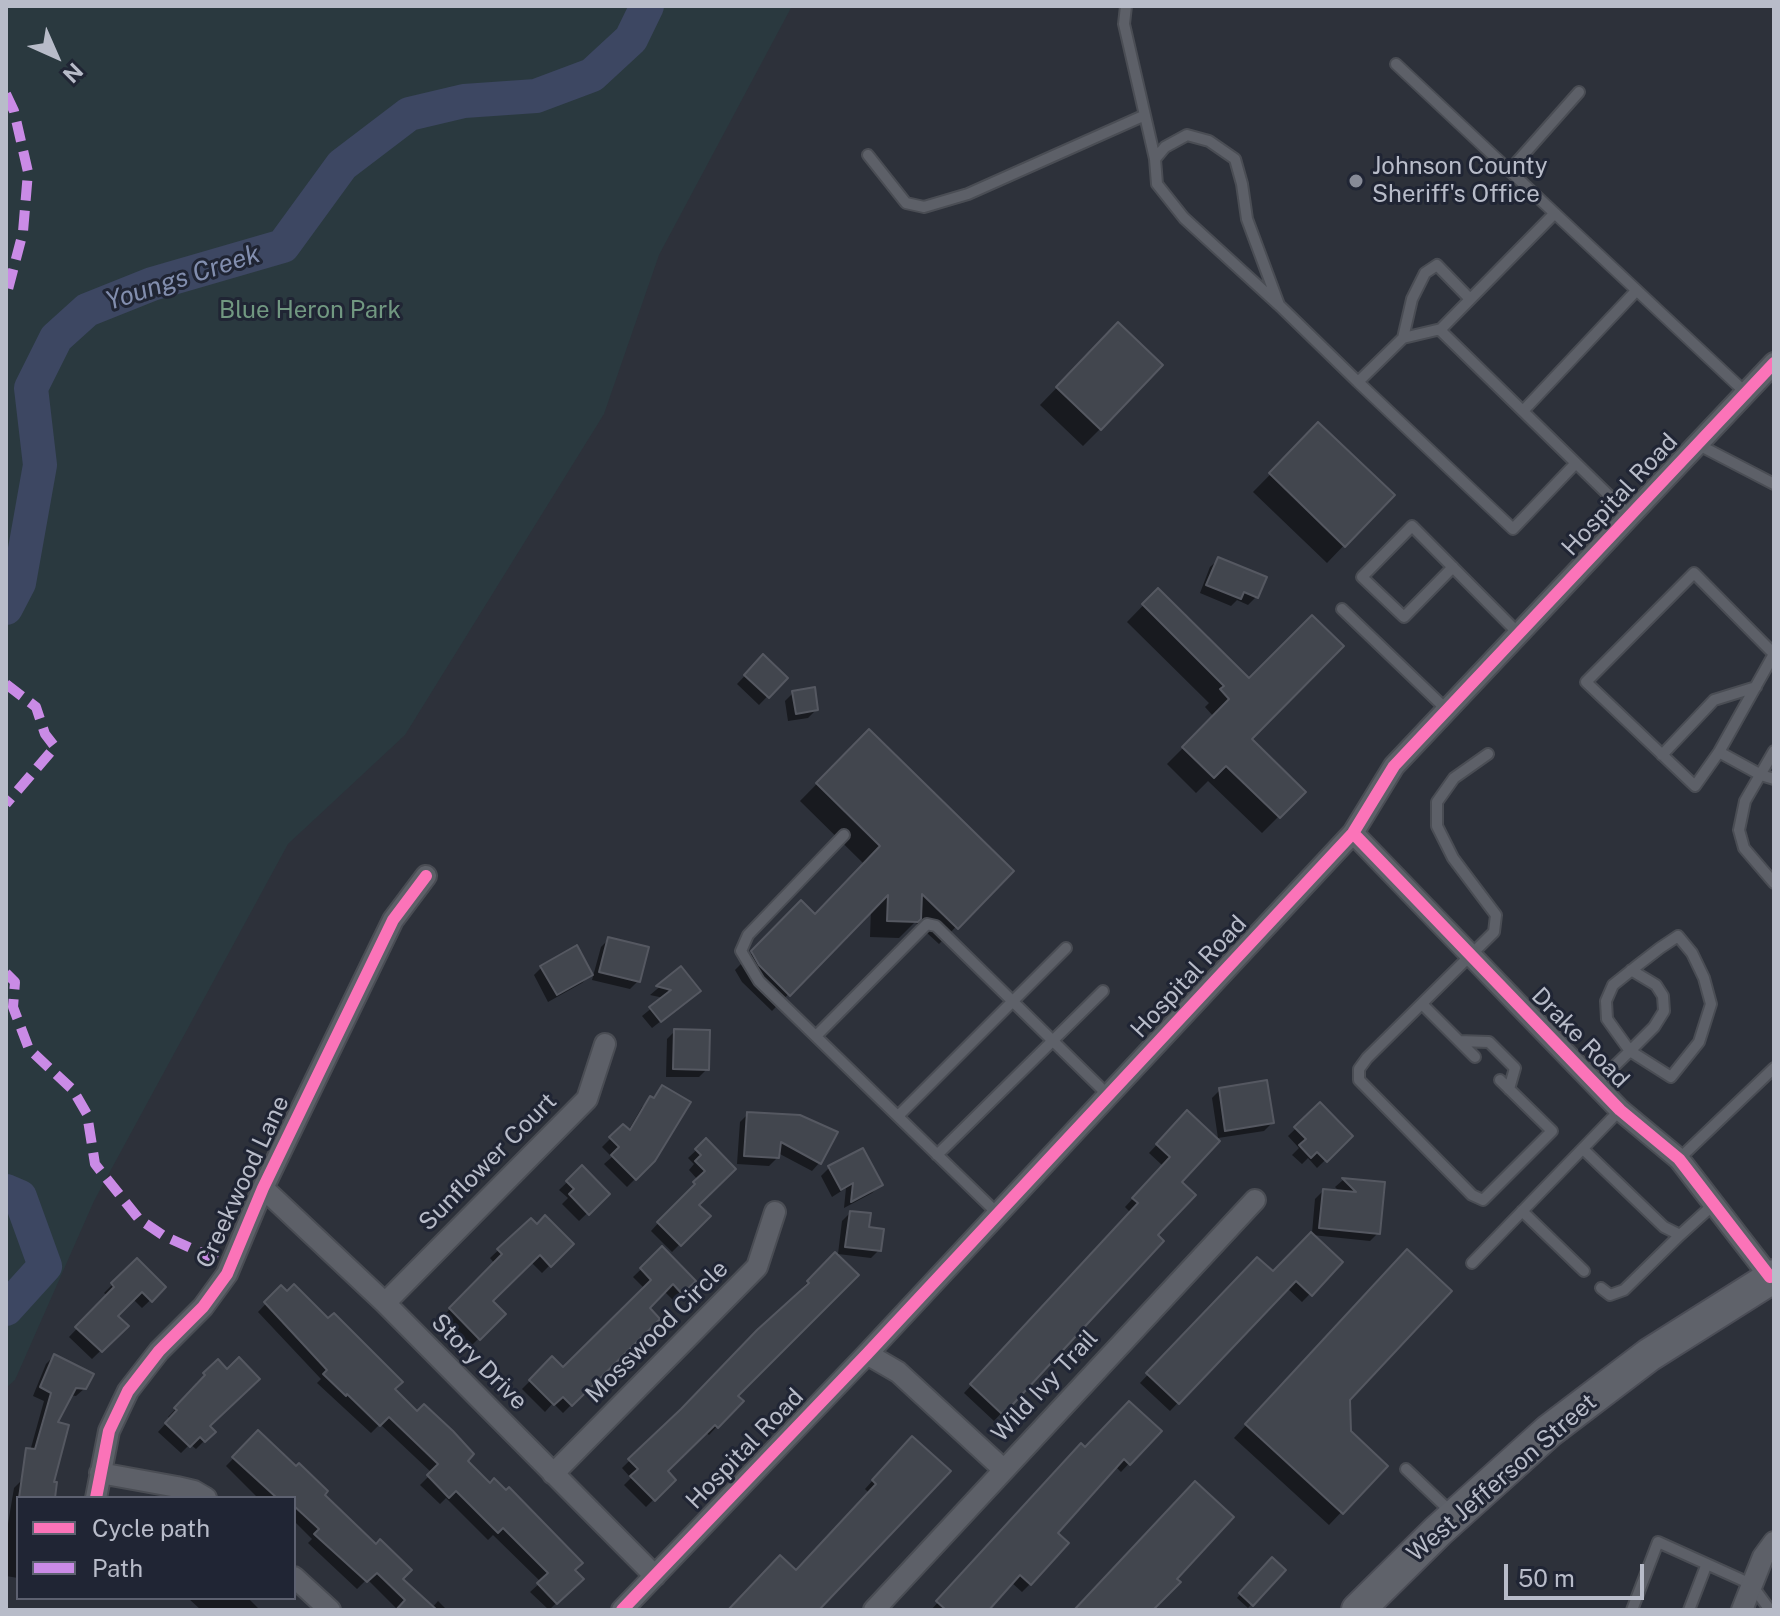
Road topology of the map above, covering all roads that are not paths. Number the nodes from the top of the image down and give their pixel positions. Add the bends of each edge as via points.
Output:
1 (1126, 6) edge
2 (1396, 64) dead end
3 (1579, 92) dead end
4 (1143, 116) junction
5 (868, 155) dead end
6 (1155, 159) junction
7 (1509, 171) junction
8 (1554, 214) junction
9 (1636, 291) junction
10 (1470, 299) junction
11 (1279, 305) junction
12 (1441, 329) junction
13 (1403, 338) junction
14 (1774, 363) edge
15 (1358, 382) junction
16 (1746, 393) junction
17 (1523, 411) junction
18 (1697, 444) junction
19 (1576, 463) junction
20 (1774, 484) edge
21 (1630, 516) junction
22 (1453, 567) junction
23 (1342, 609) dead end
24 (1519, 634) junction
25 (1774, 654) edge
26 (1756, 687) junction
27 (1447, 710) junction
28 (1774, 751) edge
29 (1719, 752) junction
30 (1488, 754) dead end
31 (1662, 755) junction
32 (1761, 775) junction
33 (1774, 779) edge
34 (1353, 833) junction
35 (844, 835) dead end
36 (426, 876) dead end
37 (1774, 883) edge
38 (1066, 948) dead end
39 (1470, 957) junction
40 (1631, 970) junction
41 (1103, 991) dead end
42 (1013, 1001) junction
43 (1422, 1004) junction
44 (816, 1036) junction
45 (1052, 1040) junction
46 (1459, 1041) junction
47 (605, 1044) dead end
48 (1630, 1051) junction
49 (1475, 1057) dead end
50 (1774, 1068) edge
51 (1500, 1080) dead end
52 (1596, 1084) junction
53 (1509, 1089) junction
54 (1108, 1095) junction
55 (1620, 1110) junction
56 (898, 1116) junction
57 (1583, 1149) junction
58 (937, 1155) junction
59 (1679, 1159) junction
60 (263, 1188) junction
61 (1255, 1200) dead end
62 (1714, 1204) junction
63 (1522, 1211) junction
64 (775, 1212) dead end
65 (998, 1214) junction
66 (1680, 1235) junction
67 (1472, 1263) dead end
68 (1584, 1271) dead end
69 (1772, 1277) edge
70 (1601, 1288) dead end
71 (385, 1303) junction
72 (867, 1354) junction
73 (1003, 1469) junction
74 (1406, 1469) dead end
75 (100, 1473) junction
76 (553, 1474) junction
77 (96, 1496) edge
78 (201, 1496) edge
79 (1455, 1516) junction
80 (1774, 1542) edge
81 (1706, 1566) junction
82 (655, 1576) junction
83 (296, 1579) edge
84 (1751, 1584) junction
85 (330, 1610) edge
86 (622, 1610) edge
87 (874, 1610) edge
88 (1358, 1610) edge
89 (1632, 1610) edge
90 (1689, 1610) edge
91 (1742, 1610) edge
92 (1770, 1610) edge

1 - 4 lane via 1124,24
2 - 7 lane
3 - 7 lane
4 - 5 lane via 968,194 924,207 906,203
4 - 6 lane
6 - 11 lane via 1157,184 1184,218
6 - 11 lane via 1187,135 1209,141 1235,159 1247,219
7 - 8 lane
8 - 9 lane
8 - 10 lane
9 - 16 lane
9 - 17 lane
10 - 12 lane
10 - 13 lane via 1437,265 1425,273 1412,299
11 - 15 lane
12 - 13 lane
12 - 17 lane
13 - 15 lane
14 - 16 street, Hospital Road
15 - 19 lane via 1513,529
16 - 18 street, Hospital Road
17 - 19 lane
18 - 20 lane
18 - 21 street, Hospital Road
19 - 21 lane
21 - 24 street, Hospital Road
22 - 22 lane via 1412,526 1362,577 1404,617
22 - 24 lane
23 - 27 lane
24 - 27 street, Hospital Road
25 - 26 lane
25 - 31 lane via 1694,573 1586,682
26 - 29 lane
26 - 31 lane via 1714,700
27 - 34 street, Hospital Road via 1394,766
28 - 32 lane
29 - 31 lane via 1695,786
29 - 32 lane
30 - 39 lane via 1454,778 1437,802 1437,826 1453,858 1496,915 1494,932
32 - 33 lane
32 - 37 lane via 1745,801 1739,830 1744,848
34 - 39 street, Drake Road
34 - 54 street, Hospital Road
35 - 44 lane via 748,935 741,951 759,981
36 - 60 street, Creekwood Lane via 393,920
38 - 42 lane
39 - 43 lane
39 - 52 street, Drake Road
40 - 48 lane via 1613,985 1606,1001 1607,1019
40 - 48 lane via 1656,985 1664,1011
40 - 48 lane via 1678,936 1692,953 1711,1004 1699,1042 1671,1077
41 - 45 lane
42 - 44 lane via 936,926 927,924
42 - 45 lane
42 - 56 lane
43 - 46 lane
43 - 53 lane via 1367,1058 1359,1080 1472,1195 1483,1200 1552,1131
44 - 56 lane
45 - 54 lane
45 - 58 lane
46 - 49 lane
46 - 53 lane via 1489,1042 1515,1068
47 - 71 street, Sunflower Court via 587,1099
48 - 52 lane
50 - 59 lane
51 - 53 lane
52 - 55 street, Drake Road
54 - 65 street, Hospital Road
55 - 57 lane
55 - 59 street, Drake Road
56 - 58 lane
57 - 63 lane
57 - 66 lane via 1664,1227
58 - 65 lane
59 - 62 street, Drake Road
60 - 71 street, Story Drive
60 - 75 street, Creekwood Lane via 227,1274 128,1391 109,1431
61 - 73 street, Wild Ivy Trail
62 - 66 lane
62 - 69 street, Drake Road
63 - 67 lane
63 - 68 lane
64 - 76 street, Mosswood Circle via 757,1267
65 - 72 street, Hospital Road
66 - 70 lane via 1624,1290 1610,1295
69 - 79 main road, West Jefferson Street via 1649,1355 1549,1431
71 - 76 street, Story Drive
72 - 73 street via 898,1372
72 - 82 street, Hospital Road
73 - 87 street, Wild Ivy Trail
74 - 79 lane
75 - 77 street, Creekwood Lane
75 - 78 street
76 - 82 street, Story Drive
79 - 88 main road, West Jefferson Street
80 - 84 street
81 - 84 lane
81 - 89 lane via 1658,1542
81 - 90 lane
82 - 86 street, Hospital Road
83 - 85 street
84 - 91 street
84 - 92 lane

